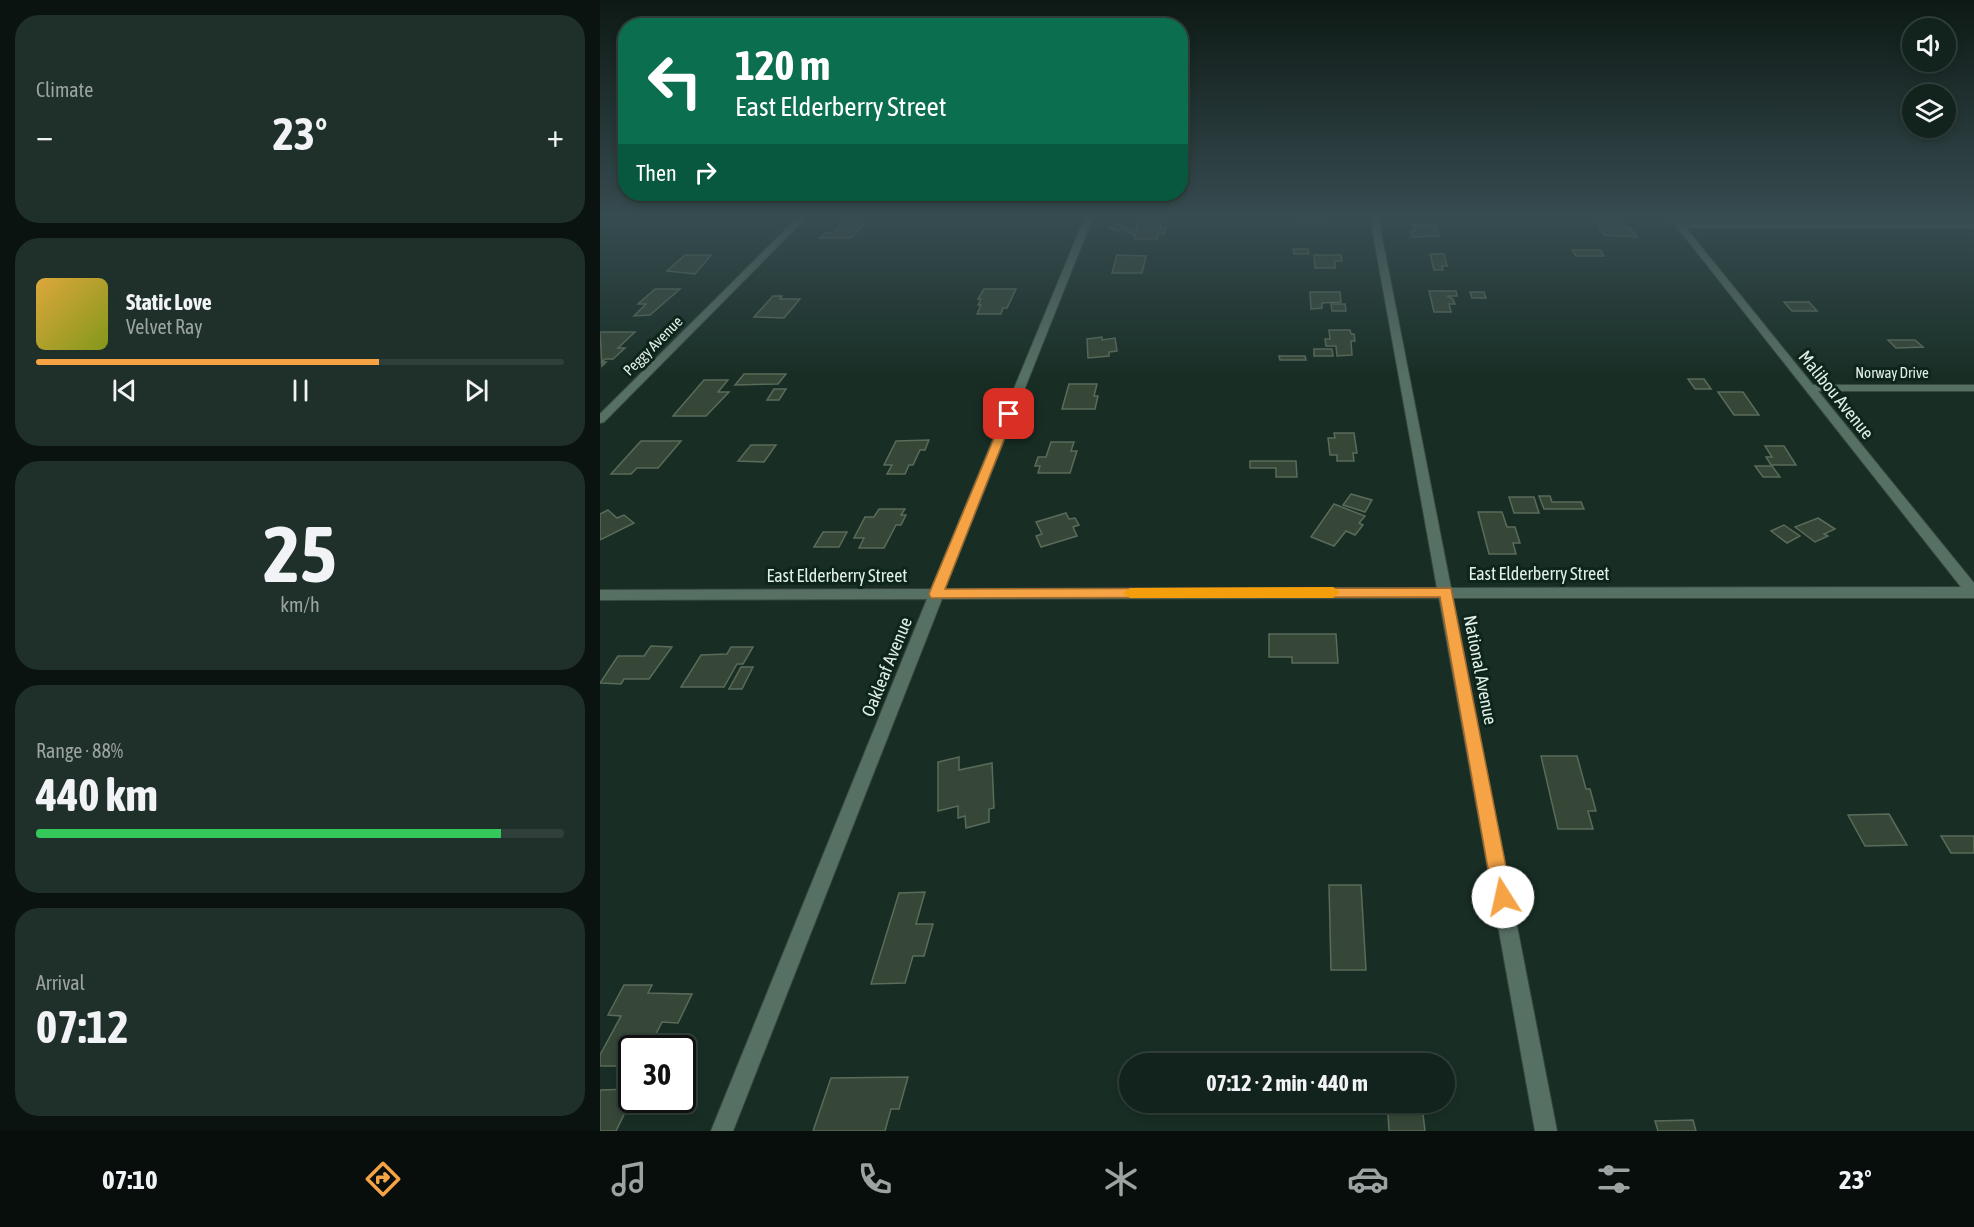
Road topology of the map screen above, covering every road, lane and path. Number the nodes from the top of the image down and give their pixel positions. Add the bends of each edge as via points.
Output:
1 (750, 270) edge
2 (1068, 270) edge
3 (1384, 270) edge
4 (1714, 270) edge
5 (1809, 388) junction
6 (1974, 388) edge
7 (600, 420) edge
8 (1446, 592) junction
9 (1974, 592) edge
10 (936, 594) junction
11 (600, 595) edge
12 (722, 1131) edge
13 (1546, 1131) edge

1 - 7 street, Peggy Avenue
2 - 10 street, Oakleaf Avenue
3 - 8 street, National Avenue
4 - 5 street, Malibou Avenue
5 - 6 street, Norway Drive
5 - 9 street, Malibou Avenue
8 - 9 street, East Elderberry Street
8 - 10 street, East Elderberry Street
8 - 13 street, National Avenue
10 - 11 street, East Elderberry Street
10 - 12 street, Oakleaf Avenue

